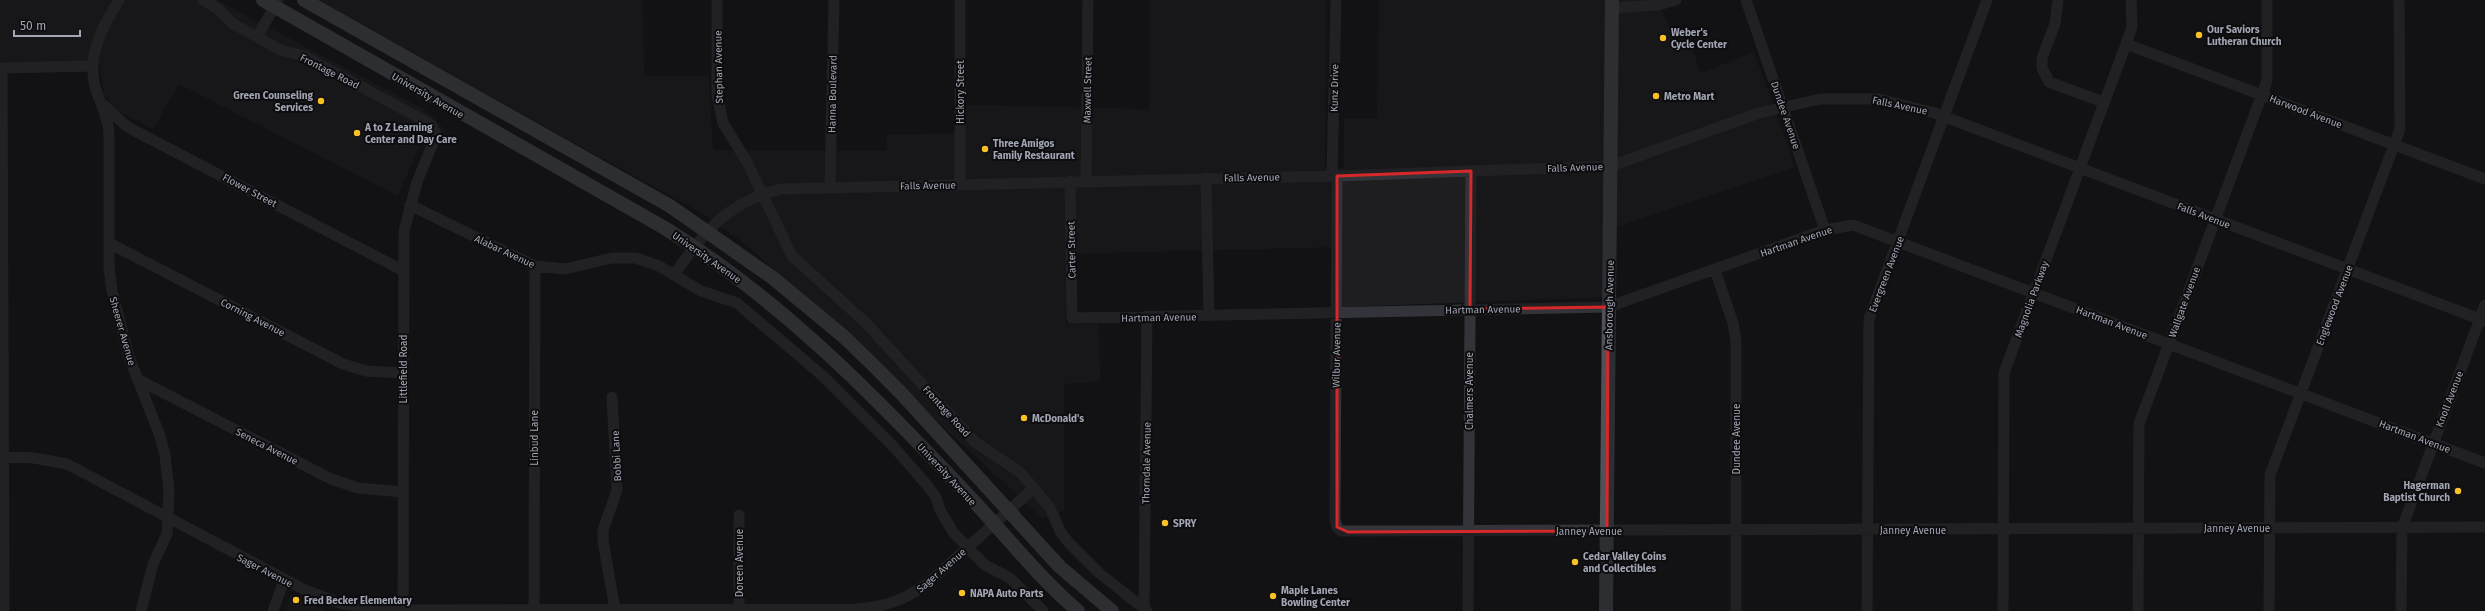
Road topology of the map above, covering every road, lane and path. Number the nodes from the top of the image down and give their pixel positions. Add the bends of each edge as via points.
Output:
1 (119, 0) edge
2 (203, 0) edge
3 (304, 0) edge
4 (717, 0) edge
5 (834, 0) edge
6 (960, 0) edge
7 (1088, 0) edge
8 (1336, 0) edge
9 (1676, 0) edge
10 (1746, 0) edge
11 (1987, 0) edge
12 (2058, 0) edge
13 (2132, 0) edge
14 (2267, 0) edge
15 (2399, 0) edge
16 (272, 2) edge
17 (1612, 4) edge
18 (257, 37) junction
19 (2126, 44) junction
20 (92, 66) junction
21 (1, 68) edge
22 (2262, 95) junction
23 (2103, 102) junction
24 (102, 103) junction
25 (1783, 106) junction
26 (1944, 117) junction
27 (434, 133) joint
28 (2394, 144) junction
29 (1611, 166) junction
30 (2079, 168) junction
31 (1471, 171) junction
32 (1335, 176) junction
33 (1206, 178) junction
34 (2485, 179) edge
35 (1070, 181) junction
36 (1086, 181) junction
37 (960, 184) junction
38 (830, 187) junction
39 (764, 194) junction
40 (410, 205) junction
41 (2215, 219) junction
42 (1826, 230) junction
43 (708, 231) junction
44 (1898, 241) junction
45 (109, 243) junction
46 (694, 246) junction
47 (535, 266) junction
48 (2348, 269) junction
49 (402, 270) junction
50 (1715, 270) junction
51 (674, 275) junction
52 (2034, 292) junction
53 (2485, 305) edge
54 (1608, 306) junction
55 (1470, 309) junction
56 (1337, 312) junction
57 (1147, 316) junction
58 (1209, 316) junction
59 (1072, 318) joint
60 (2482, 320) edge
61 (2169, 343) junction
62 (403, 373) junction
63 (137, 379) junction
64 (2301, 393) junction
65 (612, 397) dead end
66 (2432, 442) junction
67 (2, 456) edge
68 (2485, 463) edge
69 (1034, 488) junction
70 (403, 492) junction
71 (1009, 512) junction
72 (739, 515) dead end
73 (169, 520) junction
74 (995, 524) junction
75 (2485, 527) edge
76 (2270, 528) junction
77 (2402, 528) junction
78 (2004, 529) junction
79 (2138, 529) junction
80 (1736, 530) junction
81 (1868, 530) junction
82 (1342, 531) joint
83 (1607, 531) junction
84 (1468, 532) junction
85 (967, 547) junction
86 (284, 580) junction
87 (615, 609) junction
88 (403, 610) junction
89 (541, 610) edge
90 (667, 610) edge
91 (739, 610) edge
92 (869, 610) edge
93 (1146, 610) edge
94 (4, 611) edge
95 (141, 611) edge
96 (273, 611) edge
97 (1043, 611) edge
98 (1078, 611) edge
99 (1112, 611) edge
100 (1468, 611) edge
101 (1606, 611) edge
102 (1736, 611) edge
103 (1867, 611) edge
104 (2003, 611) edge
105 (2138, 611) edge
106 (2269, 611) edge
107 (2401, 611) edge

1 - 20 street, Sheerer Avenue via 100,32
2 - 18 street, Frontage Road via 218,9 232,23
3 - 43 main road, University Avenue via 670,206
4 - 39 street, Stephan Avenue via 719,109 729,136
5 - 38 street, Hanna Boulevard
6 - 37 street, Hickory Street
7 - 36 street, Maxwell Street
8 - 32 street, Kunz Drive
9 - 17 street via 1658,5
10 - 25 street, Dundee Avenue
11 - 26 street, Evergreen Avenue
12 - 23 street via 2056,24 2042,58 2042,68 2049,82
13 - 19 street, Magnolia Parkway via 2132,27
14 - 22 street, Wallgate Avenue via 2267,81
15 - 28 street, Englewood Avenue via 2400,129
16 - 18 street
16 - 46 main road, University Avenue
17 - 29 main road, Ansborough Avenue
18 - 27 street, Frontage Road via 280,50 304,56 425,121 432,126
19 - 22 street, Harwood Avenue
19 - 23 street, Magnolia Parkway
20 - 21 street
20 - 24 street, Sheerer Avenue
21 - 67 street
22 - 28 street, Harwood Avenue
22 - 41 street, Wallgate Avenue
23 - 30 street, Magnolia Parkway
24 - 45 street, Sheerer Avenue via 109,131
24 - 49 street, Flower Street via 125,125
25 - 26 street, Falls Avenue via 1820,99 1860,98 1897,102
25 - 29 street, Falls Avenue
25 - 42 street, Dundee Avenue
26 - 30 street, Falls Avenue
26 - 44 street, Evergreen Avenue
27 - 40 street, Littlefield Road via 433,143
28 - 34 street, Harwood Avenue
28 - 48 street, Englewood Avenue
29 - 31 street, Falls Avenue
29 - 54 main road, Ansborough Avenue
30 - 41 street, Falls Avenue
30 - 52 street, Magnolia Parkway
31 - 32 street, Falls Avenue
31 - 55 street, Chalmers Avenue
32 - 33 street, Falls Avenue
32 - 56 street, Wilbur Avenue
33 - 36 street, Falls Avenue
33 - 58 street
35 - 36 street, Falls Avenue
35 - 37 street, Falls Avenue
35 - 59 street, Carter Street
37 - 38 street, Falls Avenue
38 - 39 street, Falls Avenue via 781,189
39 - 43 street, Falls Avenue via 734,208
39 - 69 street, Frontage Road via 786,245 799,264 866,323 975,442 986,452 1011,465
40 - 47 street, Alabar Avenue
40 - 49 street, Littlefield Road via 404,231
41 - 48 street, Falls Avenue
41 - 61 street, Wallgate Avenue
42 - 44 street, Hartman Avenue via 1853,225
42 - 50 street, Hartman Avenue
43 - 46 street, Falls Avenue
43 - 71 main road, University Avenue via 773,278 843,336 901,393
44 - 52 street, Hartman Avenue
44 - 81 street, Evergreen Avenue via 1868,319
45 - 62 street, Corning Avenue via 344,364 366,371
45 - 63 street, Sheerer Avenue via 109,268 115,305
46 - 51 street, Falls Avenue
46 - 74 main road, University Avenue via 762,296 828,352
47 - 51 street, Alabar Avenue via 564,270 623,257 648,261
47 - 89 street, Linbud Lane
48 - 60 street, Falls Avenue
48 - 64 street, Englewood Avenue
49 - 62 street, Littlefield Road
50 - 54 street, Hartman Avenue
50 - 80 street, Dundee Avenue via 1733,323 1736,341
51 - 85 street via 701,291 737,303 824,377 893,446 926,484 936,497 940,510 953,532
52 - 61 street, Hartman Avenue
52 - 78 street, Magnolia Parkway via 2004,373
53 - 60 street, Knoll Avenue
54 - 55 street, Hartman Avenue
54 - 83 main road, Ansborough Avenue
55 - 56 street, Hartman Avenue
55 - 84 street, Chalmers Avenue
56 - 58 street, Hartman Avenue
56 - 82 street, Wilbur Avenue via 1335,520 1337,527
57 - 58 street, Hartman Avenue
57 - 59 street, Hartman Avenue
57 - 93 street, Thorndale Avenue
60 - 66 street, Knoll Avenue
61 - 64 street, Hartman Avenue
61 - 79 street, Wallgate Avenue via 2139,424
62 - 70 street, Littlefield Road
63 - 70 street, Seneca Avenue via 331,479 358,488
63 - 73 street, Sheerer Avenue via 155,421 165,455
64 - 66 street, Hartman Avenue
64 - 76 street, Englewood Avenue via 2270,475
65 - 87 street, Bobbi Lane via 618,490 603,530 603,541
66 - 68 street, Hartman Avenue
66 - 77 street, Knoll Avenue
67 - 73 street, Sager Avenue via 67,464
67 - 94 street
69 - 71 street, Sager Avenue
69 - 93 street, Frontage Road via 1050,508 1061,533 1069,543 1098,572
70 - 88 street, Littlefield Road
71 - 74 street, Sager Avenue
71 - 99 main road, University Avenue via 1060,567
72 - 91 street, Doreen Avenue
73 - 86 street, Sager Avenue
73 - 95 street, Sheerer Avenue via 167,534 153,564
74 - 85 street, Sager Avenue
74 - 98 main road, University Avenue via 1048,583
75 - 77 street, Janney Avenue
76 - 77 street, Janney Avenue
76 - 79 street, Janney Avenue
76 - 106 street, Englewood Avenue
77 - 107 street, Knoll Avenue
78 - 79 street, Janney Avenue
78 - 81 street, Janney Avenue
78 - 104 street, Magnolia Parkway
79 - 105 street, Wallgate Avenue
80 - 81 street, Janney Avenue
80 - 83 street, Janney Avenue
80 - 102 street, Dundee Avenue
81 - 103 street, Evergreen Avenue
82 - 84 street, Janney Avenue
83 - 84 street, Janney Avenue
83 - 101 main road, Ansborough Avenue
84 - 100 street, Chalmers Avenue
85 - 92 street, Sager Avenue via 910,596
85 - 97 street via 985,565 1010,578
86 - 88 street, Sager Avenue via 343,604
86 - 96 street
87 - 89 street, Sager Avenue
87 - 90 street, Sager Avenue
88 - 89 street, Sager Avenue
90 - 91 street, Sager Avenue
91 - 92 street, Sager Avenue

